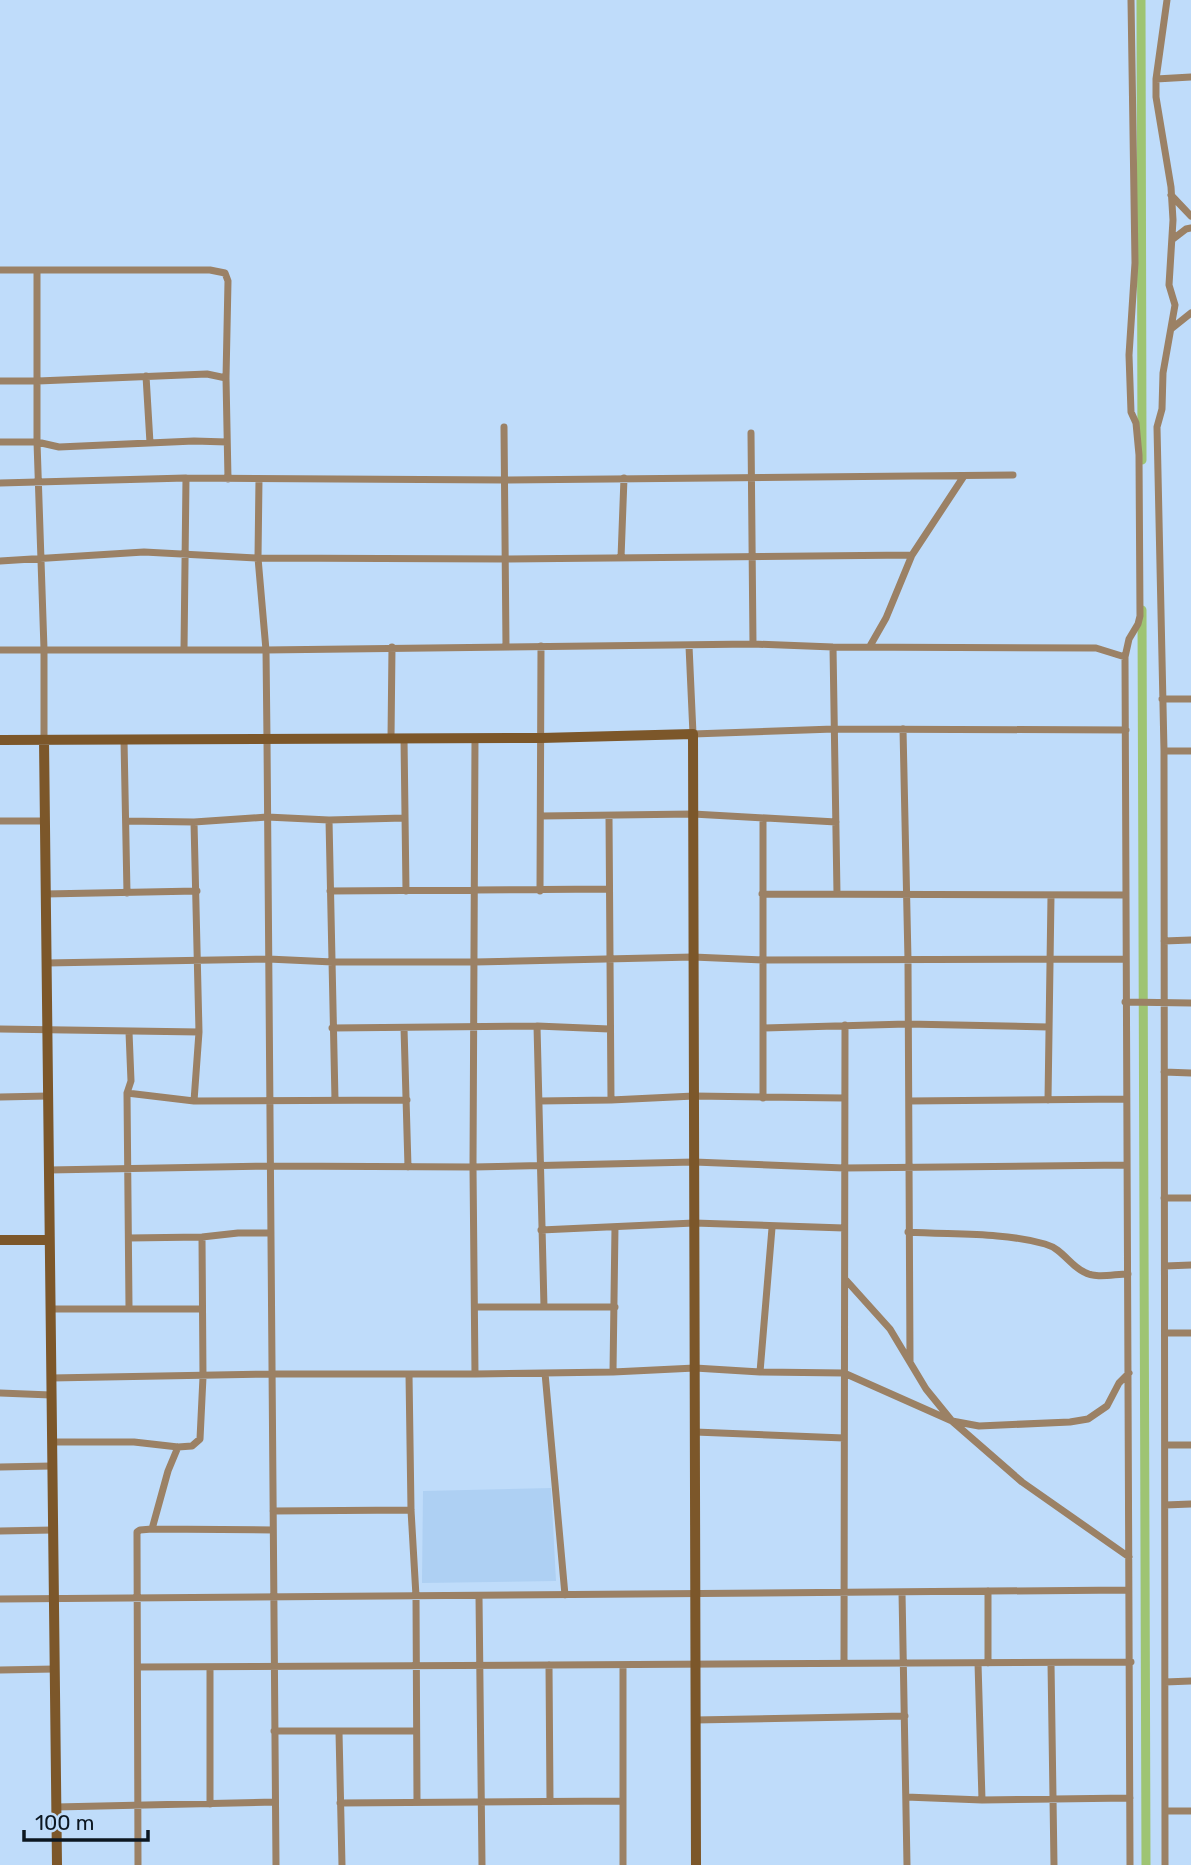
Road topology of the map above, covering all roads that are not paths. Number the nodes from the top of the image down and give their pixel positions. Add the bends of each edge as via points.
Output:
1 (1131, 0) edge
2 (1167, 0) edge
3 (1191, 77) edge
4 (1156, 79) junction
5 (1171, 195) junction
6 (1187, 206) edge
7 (1191, 216) edge
8 (1191, 228) edge
9 (1172, 239) junction
10 (0, 270) edge
11 (37, 271) junction
12 (1191, 313) edge
13 (1171, 328) junction
14 (146, 376) junction
15 (226, 379) junction
16 (0, 381) edge
17 (38, 381) junction
18 (504, 427) dead end
19 (751, 433) dead end
20 (37, 442) junction
21 (0, 443) edge
22 (150, 443) junction
23 (227, 443) junction
24 (1013, 475) dead end
25 (964, 476) junction
26 (750, 477) junction
27 (186, 478) junction
28 (624, 478) junction
29 (228, 479) junction
30 (259, 479) junction
31 (505, 480) junction
32 (0, 483) edge
33 (39, 483) junction
34 (186, 554) junction
35 (912, 555) junction
36 (752, 556) junction
37 (258, 558) junction
38 (621, 558) junction
39 (506, 559) junction
40 (40, 560) junction
41 (0, 561) edge
42 (753, 644) junction
43 (506, 646) junction
44 (541, 646) junction
45 (689, 646) junction
46 (870, 646) junction
47 (833, 647) junction
48 (392, 648) junction
49 (44, 649) junction
50 (0, 650) edge
51 (184, 650) junction
52 (266, 650) junction
53 (1125, 657) junction
54 (1162, 699) junction
55 (1191, 699) edge
56 (834, 729) junction
57 (903, 729) junction
58 (1126, 730) junction
59 (693, 734) junction
60 (391, 738) junction
61 (404, 738) junction
62 (475, 738) junction
63 (541, 738) junction
64 (0, 740) edge
65 (44, 740) junction
66 (124, 740) junction
67 (267, 740) junction
68 (1164, 751) junction
69 (1191, 751) edge
70 (693, 814) junction
71 (541, 816) junction
72 (609, 816) junction
73 (267, 817) junction
74 (404, 818) junction
75 (329, 820) junction
76 (763, 820) junction
77 (0, 821) edge
78 (44, 821) junction
79 (126, 821) junction
80 (194, 822) junction
81 (836, 822) junction
82 (609, 889) junction
83 (197, 891) junction
84 (330, 891) junction
85 (407, 891) junction
86 (475, 891) junction
87 (540, 891) junction
88 (127, 893) junction
89 (906, 893) junction
90 (45, 894) junction
91 (762, 894) junction
92 (837, 894) junction
93 (1126, 895) junction
94 (1051, 896) junction
95 (1191, 940) edge
96 (1164, 941) junction
97 (693, 957) junction
98 (268, 959) junction
99 (1125, 959) junction
100 (611, 960) junction
101 (763, 960) junction
102 (908, 960) junction
103 (197, 961) junction
104 (1050, 961) junction
105 (333, 962) junction
106 (475, 962) junction
107 (46, 963) junction
108 (1125, 1002) junction
109 (1164, 1003) junction
110 (1191, 1003) edge
111 (907, 1024) junction
112 (537, 1026) junction
113 (845, 1026) junction
114 (475, 1027) junction
115 (1048, 1027) junction
116 (332, 1028) junction
117 (404, 1028) junction
118 (764, 1028) junction
119 (0, 1029) edge
120 (47, 1029) junction
121 (609, 1029) junction
122 (129, 1032) junction
123 (199, 1032) junction
124 (1164, 1072) junction
125 (1191, 1073) edge
126 (127, 1093) junction
127 (48, 1096) junction
128 (694, 1096) junction
129 (0, 1097) edge
130 (763, 1098) junction
131 (844, 1098) junction
132 (1126, 1099) junction
133 (270, 1100) junction
134 (335, 1100) junction
135 (407, 1100) junction
136 (611, 1100) junction
137 (1048, 1100) junction
138 (194, 1101) junction
139 (540, 1101) junction
140 (909, 1101) junction
141 (694, 1162) junction
142 (1126, 1165) junction
143 (270, 1166) junction
144 (541, 1166) junction
145 (908, 1166) junction
146 (128, 1167) junction
147 (408, 1167) junction
148 (473, 1167) junction
149 (844, 1168) junction
150 (48, 1170) junction
151 (1164, 1198) junction
152 (1191, 1198) edge
153 (694, 1223) junction
154 (615, 1227) junction
155 (772, 1227) junction
156 (844, 1228) junction
157 (541, 1230) junction
158 (908, 1232) junction
159 (271, 1233) junction
160 (202, 1237) junction
161 (129, 1238) junction
162 (0, 1240) edge
163 (49, 1240) junction
164 (1191, 1265) edge
165 (1165, 1266) junction
166 (1128, 1274) junction
167 (844, 1278) junction
168 (129, 1307) junction
169 (475, 1307) junction
170 (544, 1307) junction
171 (615, 1307) junction
172 (50, 1309) junction
173 (202, 1309) junction
174 (1165, 1333) junction
175 (1191, 1333) edge
176 (909, 1361) junction
177 (695, 1368) junction
178 (613, 1372) junction
179 (760, 1372) junction
180 (545, 1373) junction
181 (844, 1373) junction
182 (1129, 1373) junction
183 (272, 1374) junction
184 (409, 1374) junction
185 (475, 1374) junction
186 (203, 1377) junction
187 (51, 1378) junction
188 (0, 1393) edge
189 (51, 1395) junction
190 (952, 1420) junction
191 (695, 1432) junction
192 (844, 1438) junction
193 (52, 1442) junction
194 (1165, 1445) junction
195 (1191, 1445) edge
196 (178, 1447) junction
197 (52, 1466) junction
198 (0, 1467) edge
199 (1191, 1504) edge
200 (1165, 1505) junction
201 (411, 1510) junction
202 (273, 1511) junction
203 (152, 1529) junction
204 (53, 1530) junction
205 (273, 1530) junction
206 (0, 1531) edge
207 (1129, 1557) junction
208 (1128, 1590) junction
209 (988, 1591) junction
210 (843, 1592) junction
211 (902, 1592) junction
212 (694, 1594) junction
213 (565, 1595) junction
214 (416, 1596) junction
215 (479, 1596) junction
216 (275, 1597) junction
217 (137, 1598) junction
218 (54, 1599) junction
219 (0, 1600) edge
220 (1051, 1662) junction
221 (1131, 1662) junction
222 (904, 1663) junction
223 (978, 1663) junction
224 (988, 1663) junction
225 (694, 1664) junction
226 (844, 1664) junction
227 (549, 1665) junction
228 (623, 1665) junction
229 (416, 1666) junction
230 (481, 1666) junction
231 (138, 1667) junction
232 (210, 1667) junction
233 (274, 1667) junction
234 (0, 1670) edge
235 (55, 1670) junction
236 (1191, 1681) edge
237 (1165, 1682) junction
238 (905, 1716) junction
239 (695, 1720) junction
240 (274, 1731) junction
241 (416, 1731) junction
242 (339, 1732) junction
243 (906, 1797) junction
244 (1130, 1798) junction
245 (1053, 1799) junction
246 (982, 1800) junction
247 (550, 1801) junction
248 (623, 1801) junction
249 (275, 1802) junction
250 (417, 1802) junction
251 (482, 1802) junction
252 (340, 1803) junction
253 (137, 1804) junction
254 (210, 1804) junction
255 (57, 1807) junction
256 (1165, 1811) junction
257 (1191, 1811) edge
258 (57, 1865) edge
259 (138, 1865) edge
260 (276, 1865) edge
261 (341, 1865) edge
262 (482, 1865) edge
263 (623, 1865) edge
264 (696, 1865) edge
265 (907, 1865) edge
266 (1055, 1865) edge
267 (1130, 1865) edge
268 (1165, 1865) edge

1 - 53 street via 1135,263 1129,355 1131,412 1139,455 1140,609
2 - 4 street
3 - 4 street
4 - 5 street
5 - 6 street
5 - 9 street
6 - 7 street
8 - 9 street
9 - 13 street via 1169,285 1175,305
10 - 11 street
11 - 15 street via 221,271 228,281
11 - 17 street
12 - 13 street
13 - 54 street via 1157,427
14 - 15 street via 207,374
14 - 17 street
14 - 22 street
15 - 23 street
16 - 17 street
17 - 20 street
18 - 31 street
19 - 26 street
20 - 21 street
20 - 22 street via 59,447
20 - 33 street
22 - 23 street
23 - 29 street
24 - 25 street
25 - 26 street
25 - 35 street
26 - 28 street
26 - 36 street
27 - 29 street
27 - 33 street
27 - 34 street
28 - 31 street
28 - 38 street
29 - 30 street
30 - 31 street
30 - 37 street
31 - 39 street
32 - 33 street
33 - 40 street
34 - 37 street
34 - 40 street via 105,553
34 - 51 street
35 - 36 street
35 - 46 street
36 - 38 street
36 - 42 street
37 - 39 street
37 - 52 street
38 - 39 street
39 - 43 street
40 - 41 street
40 - 49 street
42 - 45 street
42 - 47 street
43 - 44 street
43 - 48 street
44 - 45 street
44 - 63 street
45 - 59 street
46 - 47 street
46 - 53 street via 1096,648
47 - 56 street
48 - 52 street
48 - 60 street
49 - 50 street
49 - 51 street
49 - 65 street
51 - 52 street
52 - 67 street
53 - 58 street
54 - 55 street
54 - 68 street
56 - 57 street
56 - 59 street
56 - 81 street
57 - 58 street
57 - 89 street
58 - 93 street
59 - 63 street
59 - 70 street
60 - 61 street
60 - 67 street
61 - 62 street
61 - 74 street
62 - 63 street
62 - 86 street
63 - 71 street
64 - 65 street
65 - 66 street
65 - 78 street
66 - 67 street
66 - 79 street
67 - 73 street
68 - 69 street
68 - 96 street
70 - 72 street
70 - 76 street
70 - 97 street
71 - 72 street
71 - 87 street
72 - 82 street
73 - 75 street
73 - 80 street
73 - 98 street
74 - 75 street
74 - 85 street
75 - 84 street
76 - 81 street
76 - 91 street
77 - 78 street
78 - 90 street
79 - 80 street
79 - 88 street
80 - 83 street
81 - 92 street
82 - 87 street
82 - 100 street
83 - 88 street
83 - 103 street
84 - 85 street
84 - 105 street
85 - 86 street
86 - 87 street
86 - 106 street
88 - 90 street
89 - 92 street
89 - 94 street
89 - 102 street
90 - 107 street
91 - 92 street
91 - 101 street
93 - 94 street
93 - 99 street
94 - 104 street
95 - 96 street
96 - 109 street
97 - 100 street
97 - 101 street
97 - 128 street
98 - 103 street
98 - 105 street
98 - 133 street
99 - 104 street
99 - 108 street
100 - 106 street
100 - 121 street
101 - 102 street
101 - 118 street
102 - 104 street
102 - 111 street
103 - 107 street
103 - 123 street
104 - 115 street
105 - 106 street
105 - 116 street
106 - 114 street
107 - 120 street
108 - 109 street
108 - 132 street
109 - 110 street
109 - 124 street
111 - 113 street
111 - 115 street
111 - 140 street
112 - 114 street
112 - 121 street
112 - 139 street
113 - 118 street
113 - 131 street
114 - 117 street
114 - 148 street
115 - 137 street
116 - 117 street
116 - 134 street
117 - 135 street
118 - 130 street
119 - 120 street
120 - 122 street
120 - 127 street
121 - 136 street
122 - 123 street
122 - 126 street via 131,1081
123 - 138 street
124 - 125 street
124 - 151 street
126 - 138 street
126 - 146 street
127 - 129 street
127 - 150 street
128 - 130 street
128 - 136 street
128 - 141 street
130 - 131 street
131 - 149 street
132 - 137 street
132 - 142 street
133 - 134 street
133 - 138 street
133 - 143 street
134 - 135 street
135 - 147 street
136 - 139 street
137 - 140 street
139 - 144 street
140 - 145 street
141 - 144 street
141 - 149 street
141 - 153 street
142 - 145 street
142 - 166 street
143 - 146 street
143 - 147 street
143 - 159 street
144 - 148 street
144 - 157 street
145 - 149 street
145 - 158 street
146 - 150 street
146 - 161 street
147 - 148 street
148 - 169 street
149 - 156 street
150 - 163 street
151 - 152 street
151 - 165 street
153 - 154 street
153 - 155 street
153 - 177 street
154 - 157 street
154 - 171 street
155 - 156 street
155 - 179 street
156 - 167 street
157 - 170 street
158 - 166 street via 1038,1242 1057,1249 1083,1272
158 - 176 street
159 - 160 street
159 - 183 street
160 - 161 street
160 - 173 street
161 - 168 street
162 - 163 street
163 - 172 street
164 - 165 street
165 - 174 street
166 - 182 street
167 - 176 street via 890,1329
167 - 181 street
168 - 172 street
168 - 173 street
169 - 170 street
169 - 185 street
170 - 171 street
171 - 178 street
172 - 187 street
173 - 186 street
174 - 175 street
174 - 194 street
176 - 190 street
177 - 178 street
177 - 179 street
177 - 191 street
178 - 180 street
179 - 181 street
180 - 185 street
180 - 213 street
181 - 190 street
181 - 192 street
182 - 190 street via 1107,1406 1088,1419 979,1426
182 - 207 street
183 - 184 street
183 - 186 street
183 - 202 street
184 - 185 street
184 - 201 street
186 - 187 street
186 - 196 street via 200,1439 192,1446
187 - 189 street
188 - 189 street
189 - 193 street
190 - 207 street via 1022,1482
191 - 192 street
191 - 212 street
192 - 210 street
193 - 196 street
193 - 197 street
194 - 195 street
194 - 200 street
196 - 203 street
197 - 198 street
197 - 204 street
199 - 200 street
200 - 237 street
201 - 202 street
201 - 214 street
202 - 205 street
203 - 205 street
203 - 217 street via 137,1532
204 - 206 street
204 - 218 street
205 - 216 street
207 - 208 street
208 - 209 street
208 - 221 street
209 - 211 street
209 - 224 street
210 - 211 street
210 - 212 street
210 - 226 street
211 - 222 street
212 - 213 street
212 - 225 street
213 - 215 street
214 - 215 street
214 - 216 street
214 - 229 street
215 - 230 street
216 - 217 street
216 - 233 street
217 - 218 street
217 - 231 street
218 - 219 street
218 - 235 street
220 - 221 street
220 - 224 street
220 - 245 street
221 - 244 street
222 - 223 street
222 - 226 street
222 - 238 street
223 - 224 street
223 - 246 street
225 - 226 street
225 - 228 street
225 - 239 street
227 - 228 street
227 - 230 street
227 - 247 street
228 - 248 street
229 - 230 street
229 - 233 street
229 - 241 street
230 - 251 street
231 - 232 street
231 - 253 street
232 - 233 street
232 - 254 street
233 - 240 street
234 - 235 street
235 - 255 street
236 - 237 street
237 - 256 street
238 - 239 street
238 - 243 street
239 - 264 street
240 - 242 street
240 - 249 street
241 - 242 street
241 - 250 street
242 - 252 street
243 - 246 street
243 - 265 street
244 - 245 street
244 - 267 street
245 - 246 street
245 - 266 street
247 - 248 street
247 - 251 street
248 - 263 street
249 - 254 street
249 - 260 street
250 - 251 street
250 - 252 street
251 - 262 street
252 - 261 street
253 - 254 street
253 - 255 street
253 - 259 street
255 - 258 street
256 - 257 street
256 - 268 street

